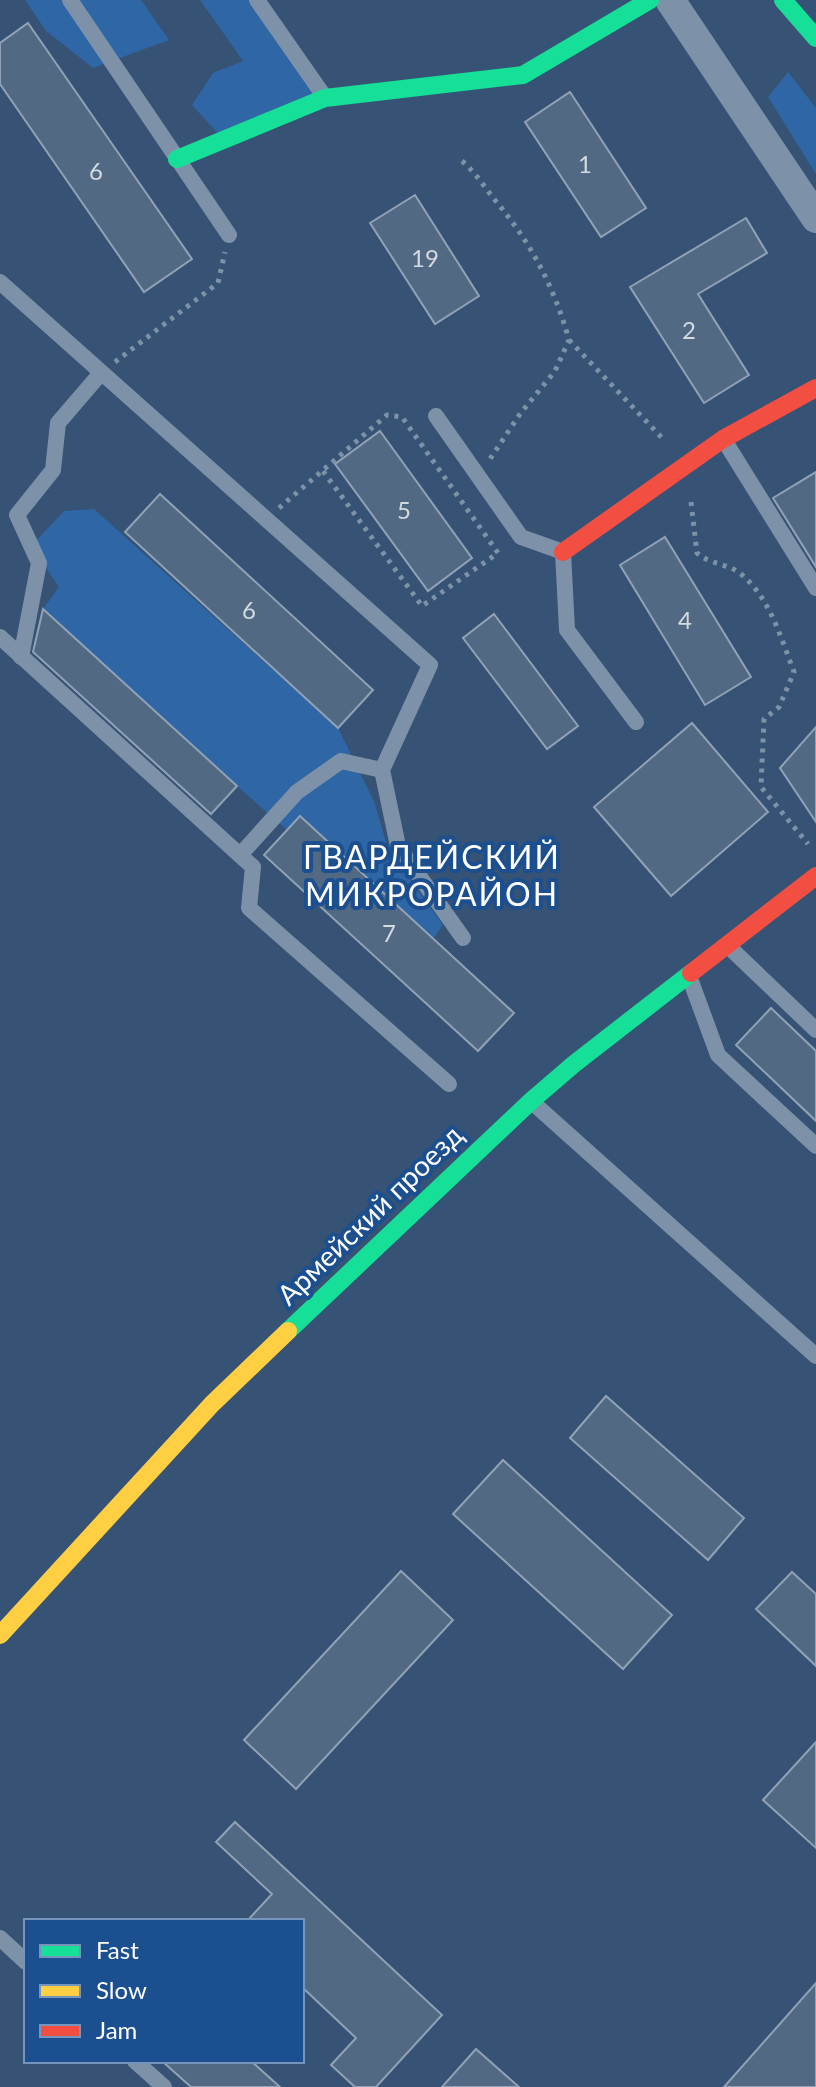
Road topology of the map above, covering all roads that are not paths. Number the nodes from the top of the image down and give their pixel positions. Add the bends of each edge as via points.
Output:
1 (70, 0) edge
2 (257, 0) edge
3 (650, 0) edge
4 (670, 0) edge
5 (783, 0) edge
6 (816, 38) edge
7 (325, 98) junction
8 (177, 159) junction
9 (816, 218) edge
10 (229, 235) road end
11 (0, 282) edge
12 (101, 373) junction
13 (816, 388) edge
14 (436, 416) dead end
15 (723, 439) junction
16 (563, 552) junction
17 (816, 588) edge
18 (0, 637) edge
19 (21, 657) junction
20 (636, 722) dead end
21 (382, 770) junction
22 (240, 855) junction
23 (816, 876) edge
24 (800, 888) junction
25 (816, 901) edge
26 (463, 938) dead end
27 (727, 945) junction
28 (689, 975) junction
29 (816, 1030) edge
30 (449, 1084) dead end
31 (531, 1101) junction
32 (816, 1146) edge
33 (816, 1356) edge
34 (0, 1635) edge
35 (0, 1938) edge
36 (24, 1960) edge
37 (137, 2063) edge
38 (164, 2087) edge

1 - 8 lane
2 - 7 lane
3 - 7 street via 523,75
4 - 9 street
5 - 6 street
7 - 8 street
8 - 10 lane
11 - 12 lane
12 - 19 lane via 58,423 53,470 17,515 39,563
12 - 21 lane via 430,665
13 - 15 street
14 - 16 lane via 521,537
15 - 16 street
15 - 17 lane
16 - 20 lane via 567,630
18 - 19 lane
19 - 22 lane
21 - 22 lane via 341,761 297,792
21 - 26 lane via 398,846
22 - 30 lane via 253,867 249,908
23 - 24 street, Армейский проезд
24 - 25 lane
24 - 27 street, Армейский проезд
27 - 28 street, Армейский проезд
27 - 29 lane
28 - 31 street, Армейский проезд
28 - 32 lane via 718,1055
31 - 33 lane
31 - 34 street, Армейский проезд via 212,1404
35 - 36 lane
37 - 38 lane

